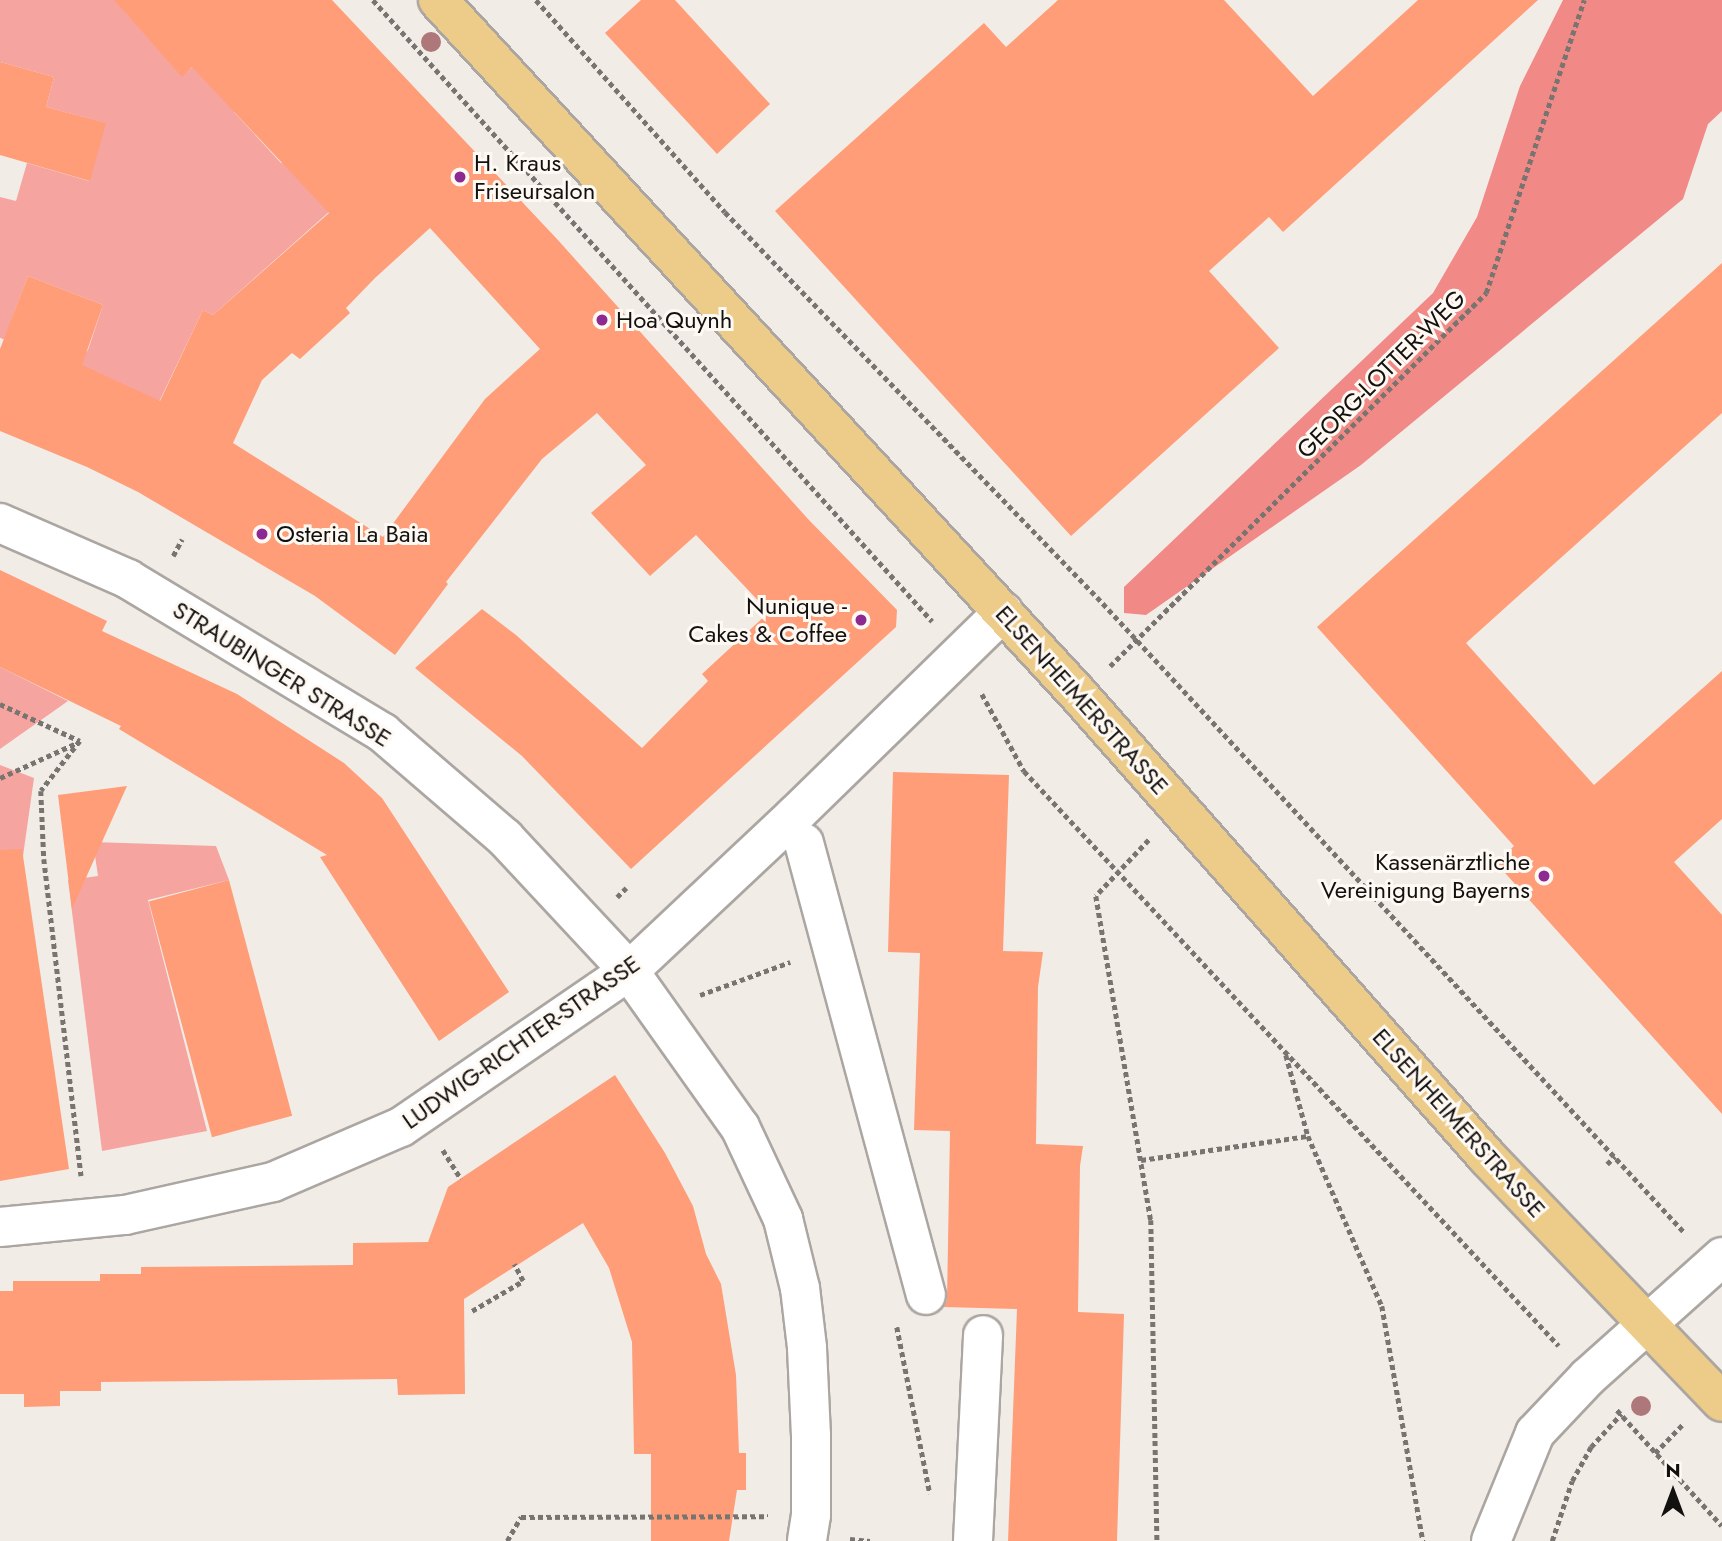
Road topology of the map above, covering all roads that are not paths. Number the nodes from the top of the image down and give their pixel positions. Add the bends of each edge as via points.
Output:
1 (439, 0) edge
2 (0, 523) edge
3 (1003, 612) junction
4 (804, 843) dead end
5 (629, 971) junction
6 (0, 1227) edge
7 (1718, 1260) edge
8 (926, 1295) dead end
9 (1647, 1324) junction
10 (983, 1335) dead end
11 (1722, 1402) edge
12 (809, 1528) edge
13 (973, 1541) edge
14 (1491, 1541) edge

1 - 3 main road, ELSENHEIMERSTRASSE
2 - 5 street, STRAUBINGER STRASSE via 128,579 383,733 505,838
3 - 5 street, LUDWIG-RICHTER-STRASSE
3 - 9 main road, ELSENHEIMERSTRASSE via 1487,1157
4 - 8 street
5 - 6 street, LUDWIG-RICHTER-STRASSE via 401,1127 273,1182 125,1215
5 - 12 street, STRAUBINGER STRASSE via 740,1127 783,1219 800,1288 807,1348
7 - 9 street
9 - 11 main road, ELSENHEIMERSTRASSE
9 - 14 street via 1535,1433
10 - 13 street

